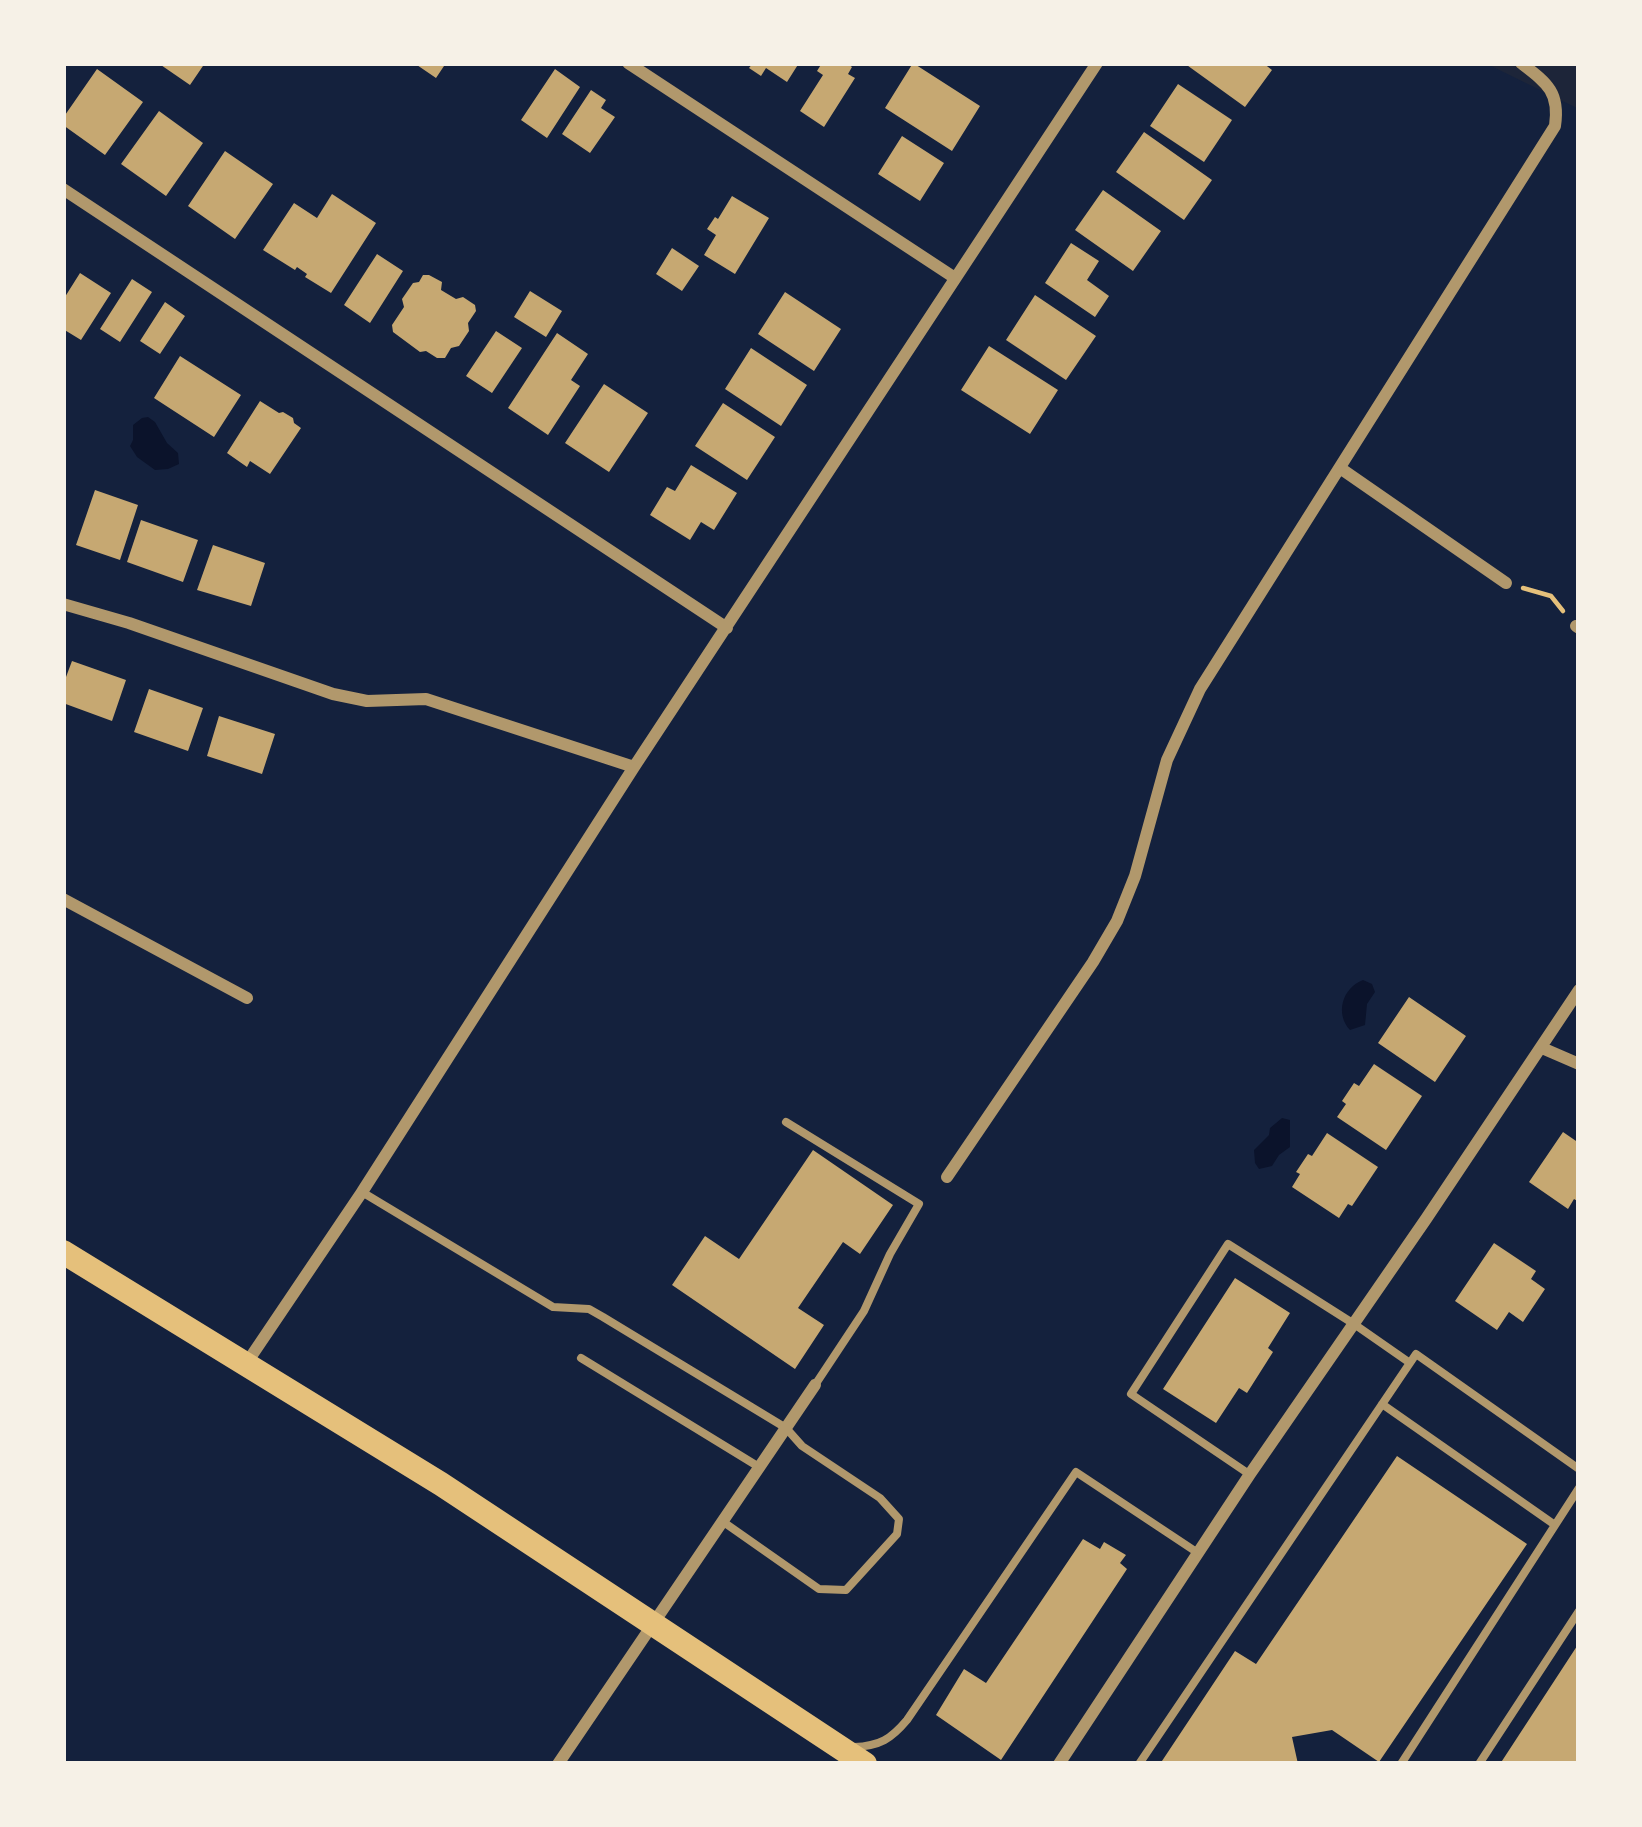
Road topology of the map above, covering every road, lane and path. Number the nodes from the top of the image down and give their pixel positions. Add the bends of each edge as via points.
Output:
1 (628, 63) edge
2 (1097, 63) edge
3 (1521, 63) edge
4 (63, 189) edge
5 (955, 278) junction
6 (1340, 468) junction
7 (1506, 583) joint
8 (63, 604) edge
9 (1578, 627) edge
10 (727, 628) junction
11 (634, 767) junction
12 (63, 898) edge
13 (1579, 990) edge
14 (247, 998) dead end
15 (1542, 1048) junction
16 (1579, 1064) edge
17 (786, 1122) dead end
18 (947, 1177) dead end
19 (362, 1192) junction
20 (63, 1252) edge
21 (1354, 1324) junction
22 (581, 1358) dead end
23 (1410, 1363) junction
24 (247, 1364) junction
25 (815, 1384) joint
26 (1382, 1404) junction
27 (786, 1428) junction
28 (759, 1467) junction
29 (1579, 1469) edge
30 (1250, 1474) junction
31 (1579, 1488) edge
32 (722, 1522) junction
33 (1556, 1525) junction
34 (1198, 1553) junction
35 (1579, 1611) edge
36 (654, 1624) junction
37 (841, 1748) junction
38 (558, 1764) edge
39 (865, 1764) edge
40 (1059, 1764) edge
41 (1138, 1764) edge
42 (1401, 1764) edge
43 (1479, 1764) edge

1 - 5 street
2 - 5 street
3 - 6 street via 1553,92 1555,127
4 - 10 street
5 - 10 street
6 - 7 street
6 - 18 street via 1186,716 1117,921
7 - 9 path via 1551,596
8 - 11 street via 333,694 426,699
10 - 11 street
11 - 19 street
12 - 14 street
13 - 15 street
15 - 16 street
15 - 21 street
17 - 25 lane via 919,1204
19 - 24 street
19 - 27 lane via 553,1307 603,1317
20 - 24 main road
21 - 23 lane
21 - 30 street
21 - 30 lane via 1228,1244 1131,1394
22 - 28 lane
23 - 26 lane
23 - 29 lane via 1416,1354
24 - 36 main road
25 - 27 street
26 - 33 lane
26 - 41 lane
27 - 28 street
27 - 32 lane via 880,1498 899,1520 897,1534 846,1590 819,1589
28 - 32 street
30 - 34 street
31 - 33 lane
32 - 36 street
33 - 42 lane
34 - 37 lane via 1076,1472 907,1720 874,1746
34 - 40 street
35 - 43 lane
36 - 37 main road
36 - 38 street
37 - 39 main road

